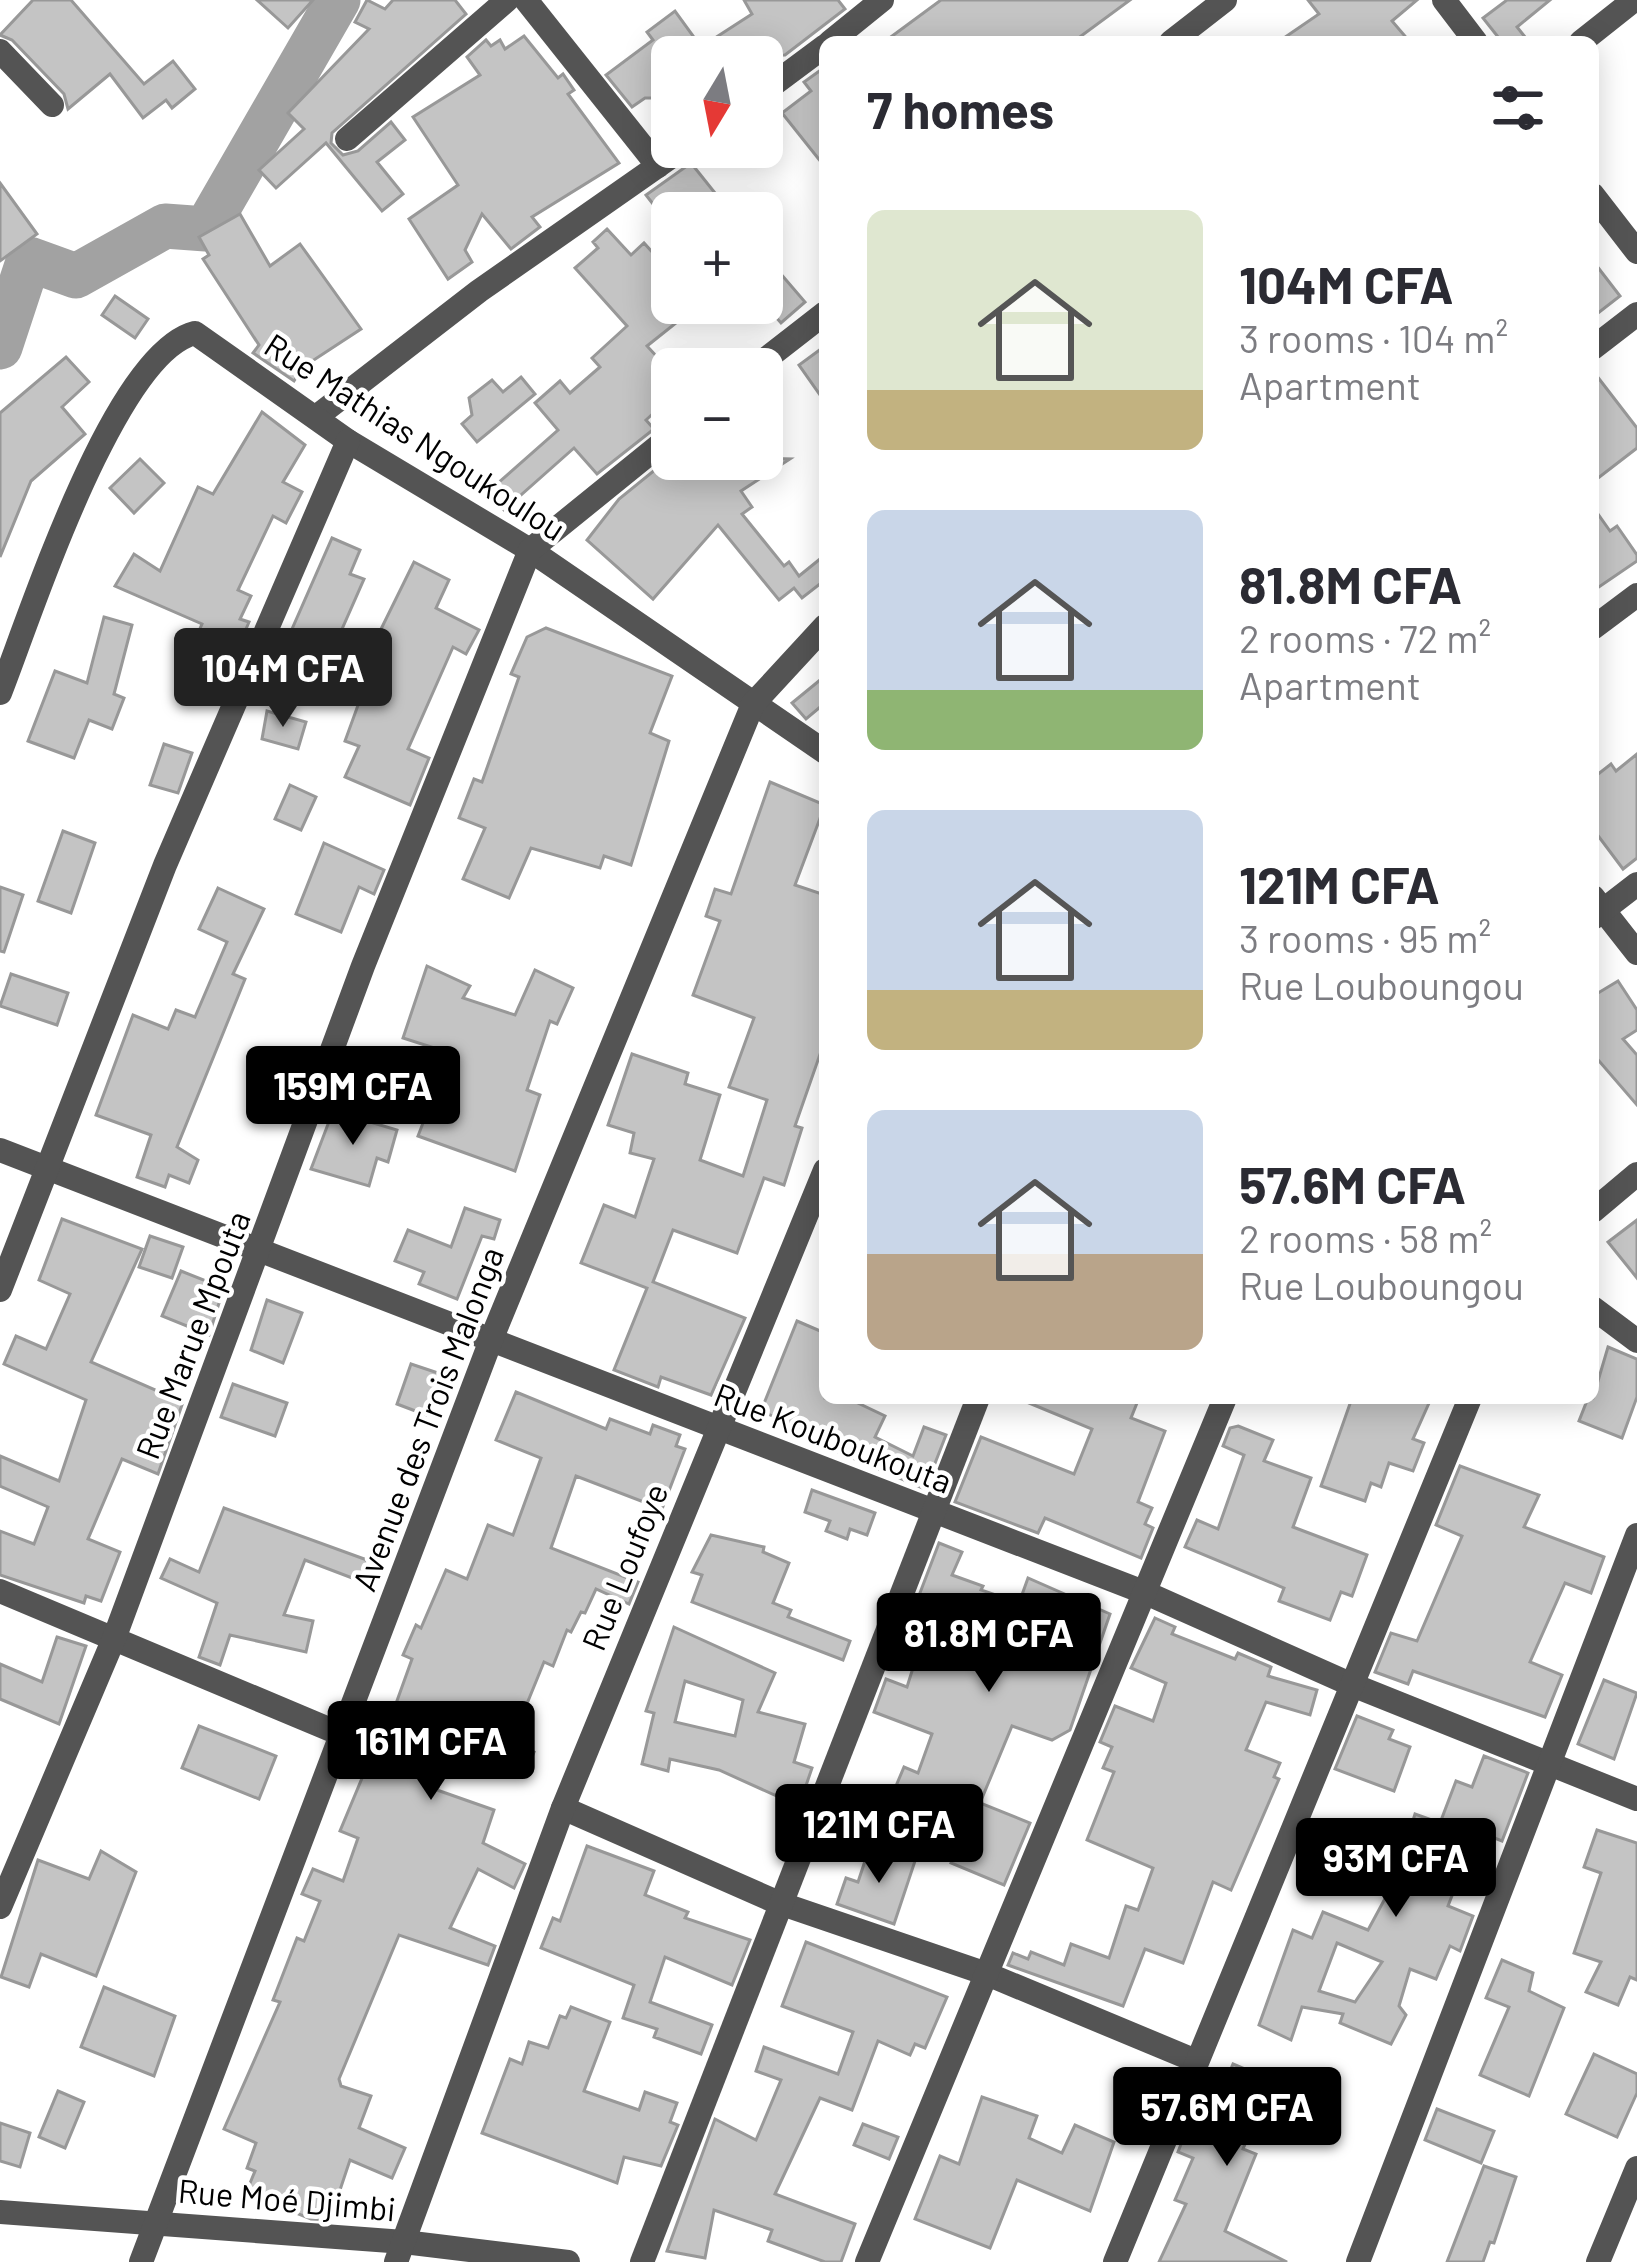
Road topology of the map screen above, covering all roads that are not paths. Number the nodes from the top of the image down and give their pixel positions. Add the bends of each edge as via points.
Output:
1 (507, 0) edge
2 (526, 0) edge
3 (882, 0) edge
4 (1225, 0) edge
5 (1444, 0) edge
6 (1634, 0) edge
7 (837, 36) edge
8 (1179, 36) edge
9 (1471, 36) edge
10 (1589, 36) edge
11 (819, 50) edge
12 (0, 51) edge
13 (783, 77) edge
14 (52, 105) dead end
15 (347, 139) dead end
16 (651, 157) edge
17 (655, 168) edge
18 (1599, 202) edge
19 (1637, 253) edge
20 (1637, 314) edge
21 (819, 318) edge
22 (1599, 343) edge
23 (780, 348) edge
24 (316, 417) junction
25 (347, 441) junction
26 (651, 452) edge
27 (530, 550) junction
28 (1637, 595) edge
29 (1599, 624) edge
30 (819, 632) edge
31 (0, 693) edge
32 (753, 704) junction
33 (819, 748) edge
34 (1637, 884) edge
35 (1599, 906) edge
36 (1599, 911) edge
37 (1637, 953) edge
38 (0, 1150) edge
39 (47, 1169) junction
40 (1637, 1174) edge
41 (819, 1184) edge
42 (1599, 1205) edge
43 (262, 1248) junction
44 (0, 1290) edge
45 (1599, 1312) edge
46 (490, 1340) junction
47 (1637, 1341) edge
48 (976, 1404) edge
49 (1224, 1404) edge
50 (1467, 1404) edge
51 (717, 1427) junction
52 (934, 1513) junction
53 (1637, 1535) edge
54 (0, 1591) edge
55 (1146, 1594) junction
56 (115, 1636) junction
57 (1350, 1684) junction
58 (343, 1735) junction
59 (1552, 1767) junction
60 (1637, 1799) edge
61 (563, 1808) junction
62 (779, 1903) junction
63 (0, 1907) edge
64 (987, 1974) junction
65 (1196, 2061) junction
66 (1637, 2168) edge
67 (0, 2212) edge
68 (156, 2223) junction
69 (400, 2252) edge
70 (140, 2262) edge
71 (568, 2262) edge
72 (642, 2262) edge
73 (866, 2262) edge
74 (1115, 2262) edge
75 (1358, 2262) edge
76 (1598, 2262) edge

1 - 15 street
2 - 16 street
3 - 7 street
4 - 8 street
5 - 9 street
6 - 10 street
11 - 13 street
12 - 14 street
17 - 24 street
18 - 19 street
20 - 22 street
21 - 23 street
24 - 25 street, Rue Mathias Ngoukoulou
24 - 31 street, Rue Mathias Ngoukoulou via 207,338 183,336 165,350 101,438
25 - 27 street, Rue Mathias Ngoukoulou
25 - 39 street via 164,865
26 - 27 street, Rue Marue Mpouta
27 - 32 street, Rue Mathias Ngoukoulou
27 - 43 street, Rue Marue Mpouta via 363,966
28 - 29 street
30 - 32 street, Avenue des Trois Malonga
32 - 33 street, Rue Mathias Ngoukoulou
32 - 46 street, Avenue des Trois Malonga
34 - 35 street
36 - 37 street
38 - 39 street, Rue Kouboukouta
39 - 43 street, Rue Kouboukouta
39 - 44 street
40 - 42 street
41 - 51 street, Rue Loufoye
43 - 46 street, Rue Kouboukouta
43 - 56 street, Rue Marue Mpouta
45 - 47 street
46 - 51 street, Rue Kouboukouta
46 - 58 street, Avenue des Trois Malonga
48 - 52 street
49 - 55 street
50 - 57 street
51 - 52 street, Rue Kouboukouta
51 - 61 street, Rue Loufoye
52 - 55 street, Rue Kouboukouta
52 - 62 street
53 - 59 street
54 - 56 street
55 - 57 street, Rue Kouboukouta
55 - 64 street
56 - 58 street
56 - 63 street, Rue Marue Mpouta
57 - 59 street, Rue Kouboukouta
57 - 65 street
58 - 68 street, Avenue des Trois Malonga
59 - 60 street, Rue Kouboukouta
59 - 75 street
61 - 62 street
61 - 69 street, Rue Loufoye
62 - 64 street
62 - 72 street
64 - 65 street
64 - 73 street
65 - 74 street
66 - 76 street
67 - 68 street, Rue Moé Djimbi
68 - 69 street, Rue Moé Djimbi
68 - 70 street, Avenue des Trois Malonga
69 - 71 street, Rue Moé Djimbi

